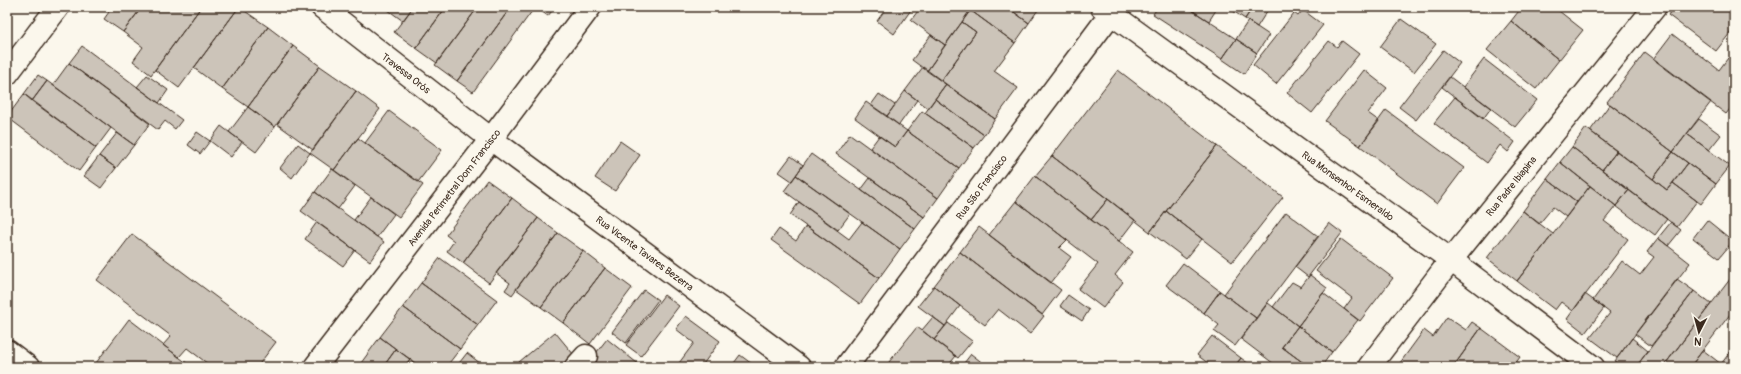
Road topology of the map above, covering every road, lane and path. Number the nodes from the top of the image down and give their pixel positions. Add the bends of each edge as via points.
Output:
1 (58, 7) edge
2 (322, 7) edge
3 (590, 7) edge
4 (1655, 7) edge
5 (1110, 9) edge
6 (7, 74) edge
7 (491, 139) junction
8 (1451, 260) junction
9 (7, 351) edge
10 (28, 367) edge
11 (315, 367) edge
12 (799, 367) edge
13 (846, 367) edge
14 (1369, 367) edge
15 (1593, 367) edge

1 - 6 street
2 - 7 street, Travessa Orós
3 - 7 street, Avenida Perimetral Dom Francisco
4 - 8 street, Rua Padre Ibiapina
5 - 8 street, Rua Monsenhor Esmeraldo
5 - 13 street, Rua São Francisco
7 - 11 street, Avenida Perimetral Dom Francisco
7 - 12 street, Rua Vicente Tavares Bezerra
8 - 14 street, Rua Padre Ibiapina
8 - 15 street, Rua Monsenhor Esmeraldo
9 - 10 street

